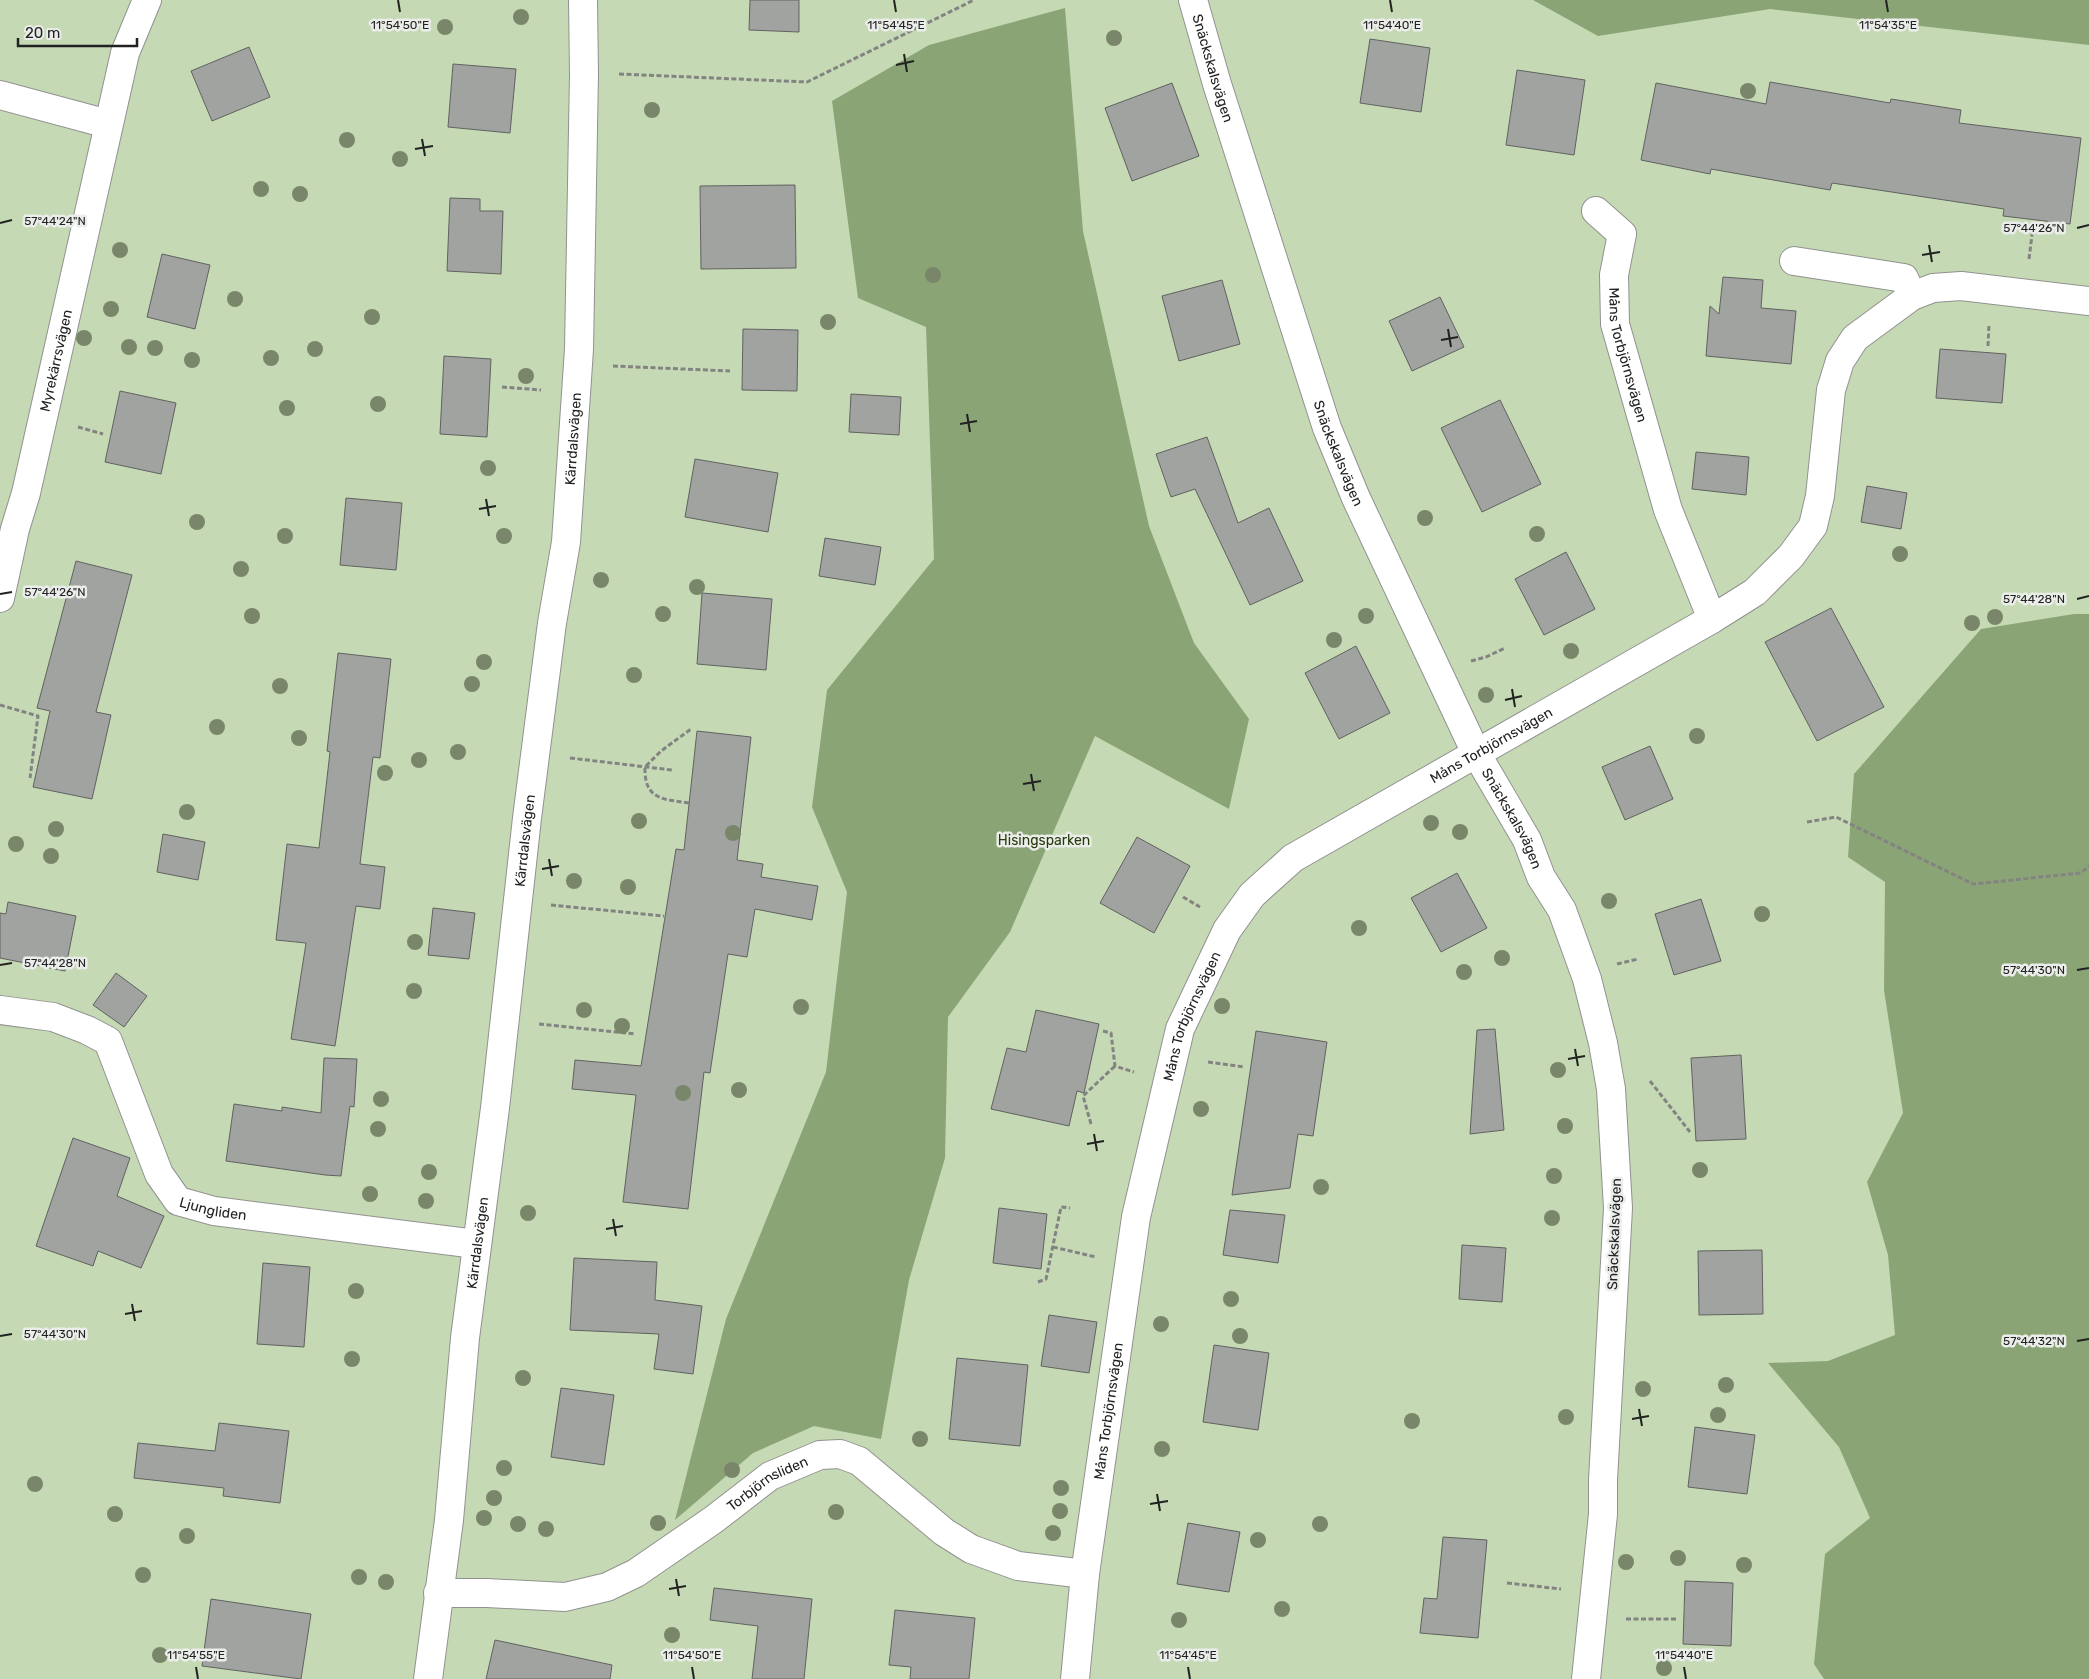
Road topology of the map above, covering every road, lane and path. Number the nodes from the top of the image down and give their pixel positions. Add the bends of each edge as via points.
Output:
1 (147, 0) edge
2 (583, 0) edge
3 (974, 0) edge
4 (1193, 0) edge
5 (584, 74) junction
6 (0, 95) edge
7 (108, 124) junction
8 (1596, 211) dead end
9 (1794, 261) dead end
10 (1912, 296) junction
11 (2089, 301) edge
12 (578, 364) junction
13 (730, 371) dead end
14 (79, 420) dead end
15 (102, 434) dead end
16 (0, 598) edge
17 (1712, 619) junction
18 (1505, 648) dead end
19 (1466, 662) dead end
20 (0, 704) edge
21 (691, 729) dead end
22 (1476, 752) junction
23 (536, 754) junction
24 (645, 767) junction
25 (672, 770) dead end
26 (30, 778) dead end
27 (689, 803) dead end
28 (1807, 822) dead end
29 (2089, 866) edge
30 (518, 902) junction
31 (664, 916) dead end
32 (0, 1010) edge
33 (505, 1020) junction
34 (1103, 1032) dead end
35 (635, 1034) dead end
36 (1115, 1066) junction
37 (1650, 1081) dead end
38 (1168, 1082) junction
39 (1091, 1124) dead end
40 (1690, 1132) dead end
41 (1070, 1208) dead end
42 (476, 1244) junction
43 (1052, 1247) junction
44 (1130, 1265) junction
45 (1038, 1282) dead end
46 (1086, 1574) junction
47 (1507, 1583) dead end
48 (438, 1594) junction
49 (1594, 1604) junction
50 (1678, 1619) dead end
51 (428, 1679) edge
52 (1075, 1679) edge
53 (1586, 1679) edge

1 - 7 street, Myrekärrsvägen via 125,53
2 - 5 street, Kärrdalsvägen
3 - 5 path via 807,82
4 - 22 street, Snäckskalsvägen via 1327,428 1356,498
5 - 12 street, Kärrdalsvägen
6 - 7 street
7 - 16 street, Myrekärrsvägen
8 - 17 street, Måns Torbjörnsvägen via 1622,234 1614,275 1615,324 1668,510
9 - 10 street via 1904,278
10 - 11 street, Måns Torbjörnsvägen via 1933,288 1961,286
10 - 17 street, Måns Torbjörnsvägen via 1855,338 1840,361 1831,390 1820,496 1812,526 1791,556 1755,592
12 - 13 path
12 - 23 street, Kärrdalsvägen via 566,542 552,623
14 - 15 path via 78,428
17 - 22 street, Måns Torbjörnsvägen
18 - 19 path
20 - 26 path via 38,716
21 - 24 path
22 - 38 street, Måns Torbjörnsvägen via 1293,858 1252,895 1227,930 1180,1029
22 - 49 street, Snäckskalsvägen via 1527,840 1541,877 1562,910 1577,946 1596,1011 1611,1089 1618,1208 1603,1514
23 - 24 path
23 - 30 street, Kärrdalsvägen
24 - 25 path
24 - 27 path via 646,782 653,795
28 - 29 path via 1836,817 1972,884 2081,873
30 - 31 path
30 - 33 street, Kärrdalsvägen
32 - 42 street, Ljungliden via 53,1017 108,1041 159,1174 178,1201 214,1211
33 - 35 path
33 - 42 street, Kärrdalsvägen
34 - 36 path via 1111,1033
36 - 38 path
36 - 39 path via 1083,1096
37 - 40 path
38 - 44 street, Måns Torbjörnsvägen via 1136,1217
41 - 43 path via 1062,1207
42 - 48 street, Kärrdalsvägen via 449,1520
43 - 44 path
43 - 45 path via 1046,1279
44 - 46 street, Måns Torbjörnsvägen
46 - 48 street, Torbjörnsliden via 1018,1566 971,1549 944,1532 859,1461 840,1454 820,1455 770,1476 636,1573 607,1587 565,1597
46 - 52 street, Måns Torbjörnsvägen
47 - 49 path
48 - 51 street, Kärrdalsvägen
49 - 50 path via 1631,1620
49 - 53 street, Snäckskalsvägen

